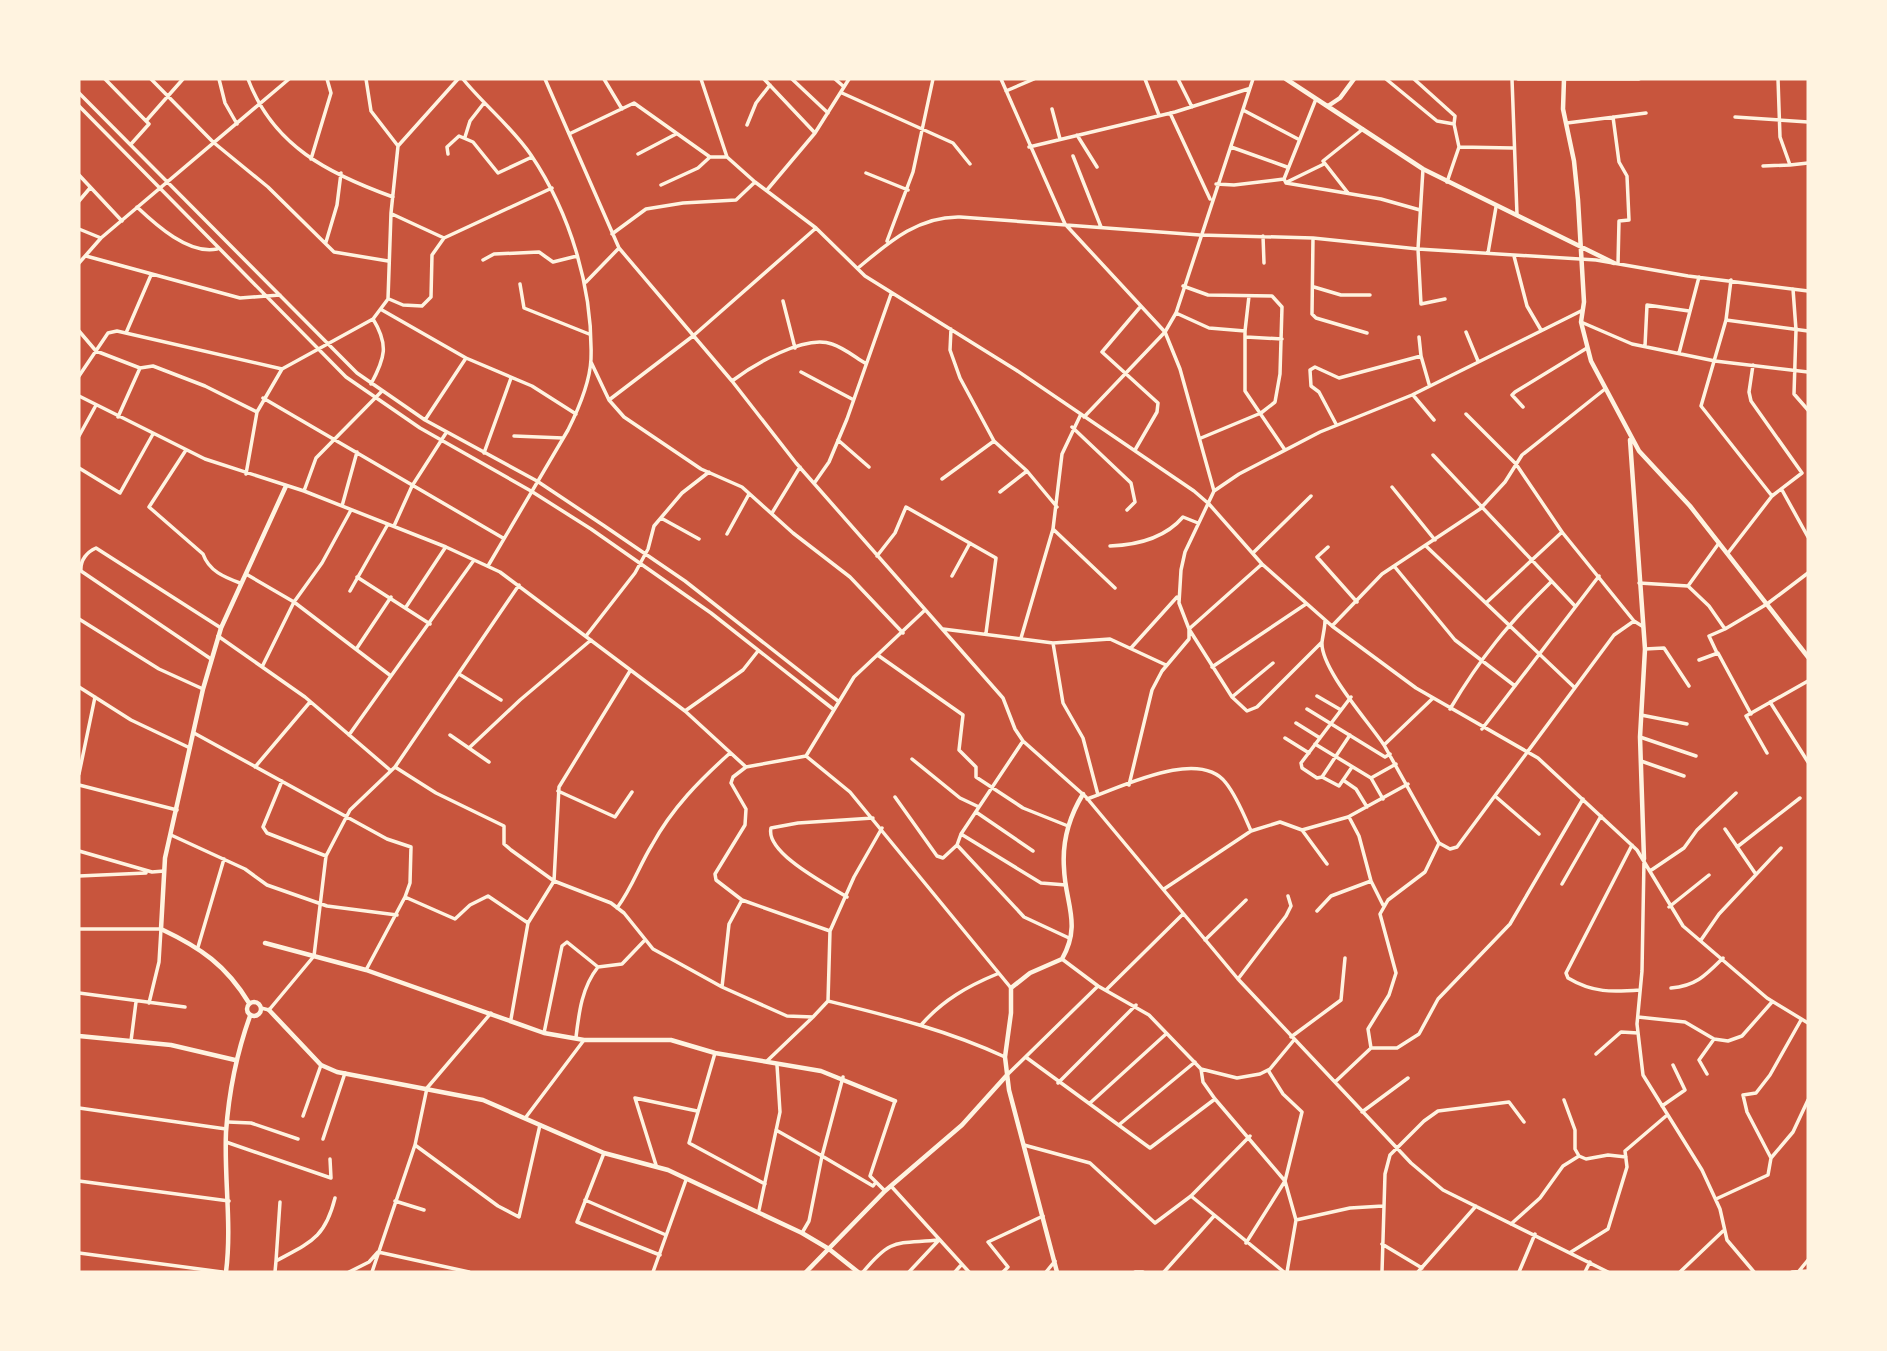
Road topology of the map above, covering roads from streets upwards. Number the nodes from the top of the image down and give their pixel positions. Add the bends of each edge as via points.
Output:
1 (105, 79) edge
2 (151, 79) edge
3 (183, 79) edge
4 (219, 79) edge
5 (248, 79) edge
6 (289, 79) edge
7 (327, 79) edge
8 (366, 79) edge
9 (460, 79) edge
10 (545, 79) edge
11 (604, 79) edge
12 (701, 79) edge
13 (764, 79) edge
14 (792, 79) edge
15 (835, 79) edge
16 (849, 79) edge
17 (933, 79) edge
18 (1000, 79) edge
19 (1034, 79) edge
20 (1145, 79) edge
21 (1178, 79) edge
22 (1253, 79) edge
23 (1286, 79) edge
24 (1354, 79) edge
25 (1386, 79) edge
26 (1414, 79) edge
27 (1512, 79) edge
28 (1518, 79) edge
29 (1623, 79) edge
30 (1639, 79) edge
31 (1778, 79) edge
32 (1564, 80) edge
33 (770, 86) junction
34 (843, 86) junction
35 (1248, 89) junction
36 (1006, 91) junction
37 (79, 93) edge
38 (842, 93) junction
39 (168, 97) junction
40 (1316, 99) junction
41 (484, 103) junction
42 (79, 106) edge
43 (1328, 106) junction
44 (258, 107) junction
45 (1192, 107) junction
46 (622, 109) junction
47 (1052, 109) dead end
48 (1243, 110) junction
49 (828, 113) junction
50 (1170, 113) junction
51 (1646, 113) dead end
52 (1159, 115) junction
53 (1613, 117) junction
54 (1735, 117) dead end
55 (146, 121) junction
56 (1779, 121) junction
57 (1808, 122) edge
58 (1567, 123) junction
59 (237, 124) junction
60 (1454, 124) junction
61 (747, 125) dead end
62 (924, 128) junction
63 (1363, 129) junction
64 (815, 133) junction
65 (569, 134) junction
66 (676, 134) junction
67 (1077, 135) junction
68 (465, 137) junction
69 (1060, 139) junction
70 (1298, 139) junction
71 (212, 142) junction
72 (132, 143) junction
73 (398, 146) junction
74 (1231, 146) junction
75 (1459, 146) junction
76 (1028, 147) junction
77 (1513, 148) junction
78 (448, 154) dead end
79 (638, 154) dead end
80 (1073, 156) dead end
81 (710, 157) junction
82 (727, 157) junction
83 (532, 158) junction
84 (311, 159) junction
85 (1324, 162) junction
86 (1808, 163) edge
87 (970, 164) dead end
88 (1790, 165) junction
89 (1763, 166) dead end
90 (1097, 167) dead end
91 (1287, 167) junction
92 (1423, 169) junction
93 (341, 173) junction
94 (866, 173) dead end
95 (79, 175) edge
96 (169, 181) junction
97 (1285, 181) junction
98 (755, 182) junction
99 (1447, 182) junction
100 (1216, 184) junction
101 (662, 185) dead end
102 (162, 186) junction
103 (90, 188) junction
104 (552, 188) junction
105 (767, 190) junction
106 (908, 190) junction
107 (1348, 193) junction
108 (393, 197) junction
109 (79, 201) edge
110 (1211, 201) junction
111 (137, 207) junction
112 (1496, 207) junction
113 (1420, 210) junction
114 (391, 214) junction
115 (1517, 215) junction
116 (122, 220) junction
117 (1065, 224) junction
118 (1101, 227) junction
119 (816, 228) junction
120 (79, 229) edge
121 (612, 235) junction
122 (1199, 235) junction
123 (1263, 236) junction
124 (101, 238) junction
125 (444, 238) junction
126 (1314, 238) junction
127 (325, 244) junction
128 (886, 244) junction
129 (1579, 246) junction
130 (619, 248) junction
131 (217, 249) junction
132 (1419, 249) junction
133 (1488, 254) junction
134 (86, 256) junction
135 (577, 256) junction
136 (1514, 256) junction
137 (483, 260) dead end
138 (388, 261) junction
139 (1579, 261) junction
140 (79, 263) edge
141 (1264, 263) dead end
142 (1616, 263) junction
143 (858, 268) junction
144 (151, 275) junction
145 (1699, 276) junction
146 (1731, 280) junction
147 (586, 283) junction
148 (520, 284) dead end
149 (1183, 286) junction
150 (1314, 287) junction
151 (1793, 289) junction
152 (1808, 291) edge
153 (891, 294) junction
154 (280, 295) junction
155 (1370, 295) dead end
156 (1249, 296) junction
157 (269, 297) junction
158 (388, 299) junction
159 (1445, 299) dead end
160 (783, 302) dead end
161 (1141, 306) junction
162 (382, 310) junction
163 (1581, 311) junction
164 (1689, 312) junction
165 (1176, 313) junction
166 (373, 319) junction
167 (1726, 320) junction
168 (1581, 322) junction
169 (951, 329) junction
170 (1541, 330) junction
171 (1796, 330) junction
172 (79, 331) edge
173 (1245, 331) junction
174 (1466, 331) dead end
175 (1808, 331) edge
176 (1165, 332) junction
177 (126, 333) junction
178 (1367, 333) dead end
179 (589, 334) junction
180 (693, 336) junction
181 (1246, 337) junction
182 (1419, 337) dead end
183 (1282, 340) junction
184 (326, 344) junction
185 (1645, 346) junction
186 (795, 348) junction
187 (1587, 348) junction
188 (316, 349) junction
189 (96, 351) junction
190 (1679, 353) junction
191 (1420, 356) junction
192 (466, 358) junction
193 (591, 360) junction
194 (1478, 360) junction
195 (1715, 361) junction
196 (865, 363) junction
197 (1753, 365) junction
198 (1793, 368) junction
199 (140, 369) junction
200 (282, 369) junction
201 (1126, 371) junction
202 (801, 372) dead end
203 (1808, 372) edge
204 (79, 376) edge
205 (510, 378) junction
206 (732, 381) junction
207 (371, 384) junction
208 (1429, 384) junction
209 (1605, 389) junction
210 (382, 391) junction
211 (1412, 395) junction
212 (79, 396) edge
213 (263, 398) junction
214 (377, 398) junction
215 (852, 399) junction
216 (609, 400) junction
217 (95, 406) junction
218 (1522, 407) dead end
219 (1808, 410) edge
220 (257, 412) junction
221 (1261, 413) junction
222 (576, 414) junction
223 (1466, 414) dead end
224 (1082, 415) junction
225 (118, 418) junction
226 (1434, 420) dead end
227 (425, 421) junction
228 (1336, 424) junction
229 (1072, 427) junction
230 (446, 433) junction
231 (153, 434) junction
232 (1630, 435) junction
233 (79, 436) edge
234 (514, 436) dead end
235 (563, 438) junction
236 (1201, 438) junction
237 (336, 440) junction
238 (838, 440) junction
239 (441, 441) junction
240 (994, 441) junction
241 (186, 450) junction
242 (1135, 450) junction
243 (1285, 450) junction
244 (357, 452) junction
245 (484, 453) junction
246 (1433, 455) dead end
247 (1516, 464) junction
248 (800, 467) junction
249 (869, 467) dead end
250 (79, 468) edge
251 (710, 471) junction
252 (1027, 471) junction
253 (246, 474) junction
254 (942, 479) dead end
255 (537, 481) junction
256 (815, 482) junction
257 (286, 486) junction
258 (412, 486) junction
259 (1392, 487) dead end
260 (1782, 490) junction
261 (304, 491) junction
262 (531, 491) junction
263 (1214, 491) junction
264 (1000, 492) dead end
265 (749, 494) junction
266 (1311, 496) dead end
267 (1772, 496) junction
268 (1209, 504) junction
269 (342, 506) junction
270 (1057, 507) junction
271 (1480, 509) junction
272 (351, 510) junction
273 (1127, 510) dead end
274 (772, 514) junction
275 (661, 518) junction
276 (1198, 523) junction
277 (388, 524) junction
278 (393, 526) junction
279 (1053, 529) junction
280 (1562, 531) junction
281 (727, 534) dead end
282 (1808, 537) edge
283 (503, 538) junction
284 (699, 539) dead end
285 (1434, 540) junction
286 (971, 543) junction
287 (1719, 543) junction
288 (1110, 546) dead end
289 (446, 547) junction
290 (1328, 547) dead end
291 (1427, 547) junction
292 (1254, 552) junction
293 (1728, 553) junction
294 (645, 555) junction
295 (877, 556) junction
296 (474, 560) junction
297 (1532, 560) junction
298 (640, 563) junction
299 (1262, 564) junction
300 (488, 566) junction
301 (1394, 566) junction
302 (244, 573) junction
303 (1808, 573) edge
304 (952, 576) dead end
305 (1598, 576) junction
306 (357, 577) junction
307 (1551, 582) junction
308 (240, 583) junction
309 (1639, 583) junction
310 (520, 585) junction
311 (1688, 586) junction
312 (1115, 588) dead end
313 (350, 590) dead end
314 (1178, 596) junction
315 (391, 597) junction
316 (295, 602) junction
317 (1357, 602) junction
318 (1487, 602) junction
319 (1306, 604) junction
320 (1768, 604) junction
321 (1575, 606) junction
322 (406, 607) junction
323 (924, 611) junction
324 (79, 619) edge
325 (1325, 620) junction
326 (1634, 621) junction
327 (430, 624) junction
328 (1508, 624) junction
329 (1332, 626) junction
330 (1642, 626) junction
331 (221, 628) junction
332 (941, 629) junction
333 (1189, 629) junction
334 (1726, 629) junction
335 (903, 633) junction
336 (986, 633) junction
337 (218, 636) junction
338 (586, 636) junction
339 (1021, 638) junction
340 (591, 640) junction
341 (1322, 642) junction
342 (1054, 643) junction
343 (357, 648) junction
344 (1131, 648) junction
345 (1646, 649) junction
346 (759, 650) junction
347 (1717, 653) junction
348 (1540, 654) junction
349 (879, 656) junction
350 (1808, 657) edge
351 (211, 659) junction
352 (1480, 659) junction
353 (1699, 660) dead end
354 (1273, 663) dead end
355 (1167, 665) junction
356 (262, 667) junction
357 (1211, 667) junction
358 (630, 671) junction
359 (458, 674) junction
360 (391, 676) junction
361 (1808, 681) edge
362 (1516, 686) junction
363 (1689, 686) dead end
364 (79, 687) edge
365 (1574, 687) junction
366 (203, 689) junction
367 (1234, 695) junction
368 (95, 696) junction
369 (1317, 696) dead end
370 (1351, 697) junction
371 (1433, 699) junction
372 (501, 700) dead end
373 (838, 701) junction
374 (310, 702) junction
375 (1769, 702) junction
376 (833, 709) junction
377 (1307, 709) dead end
378 (1450, 709) junction
379 (1341, 710) junction
380 (685, 711) junction
381 (1751, 714) junction
382 (1642, 715) junction
383 (1296, 723) dead end
384 (1331, 723) junction
385 (1687, 723) dead end
386 (1482, 729) junction
387 (194, 733) junction
388 (349, 735) junction
389 (450, 735) dead end
390 (1350, 735) junction
391 (1640, 737) junction
392 (1285, 738) dead end
393 (1320, 738) junction
394 (1023, 741) junction
395 (1315, 744) junction
396 (1384, 745) junction
397 (469, 748) junction
398 (191, 749) junction
399 (731, 752) junction
400 (1530, 752) junction
401 (1309, 753) junction
402 (1767, 753) dead end
403 (1390, 754) junction
404 (1696, 756) dead end
405 (806, 757) junction
406 (1335, 757) junction
407 (912, 759) dead end
408 (1641, 761) junction
409 (489, 762) dead end
410 (1808, 762) edge
411 (1396, 764) junction
412 (255, 767) junction
413 (394, 767) junction
414 (746, 767) junction
415 (1352, 767) junction
416 (390, 771) junction
417 (79, 774) edge
418 (1684, 776) dead end
419 (1322, 777) junction
420 (1371, 778) junction
421 (1343, 780) junction
422 (282, 781) junction
423 (1408, 784) junction
424 (79, 785) edge
425 (1129, 785) junction
426 (993, 789) junction
427 (558, 791) junction
428 (632, 792) dead end
429 (1736, 793) dead end
430 (1083, 794) junction
431 (1098, 796) junction
432 (1495, 796) junction
433 (895, 797) dead end
434 (1800, 798) dead end
435 (1087, 799) junction
436 (1383, 799) junction
437 (1583, 799) junction
438 (1367, 808) junction
439 (177, 810) junction
440 (978, 810) junction
441 (1601, 816) junction
442 (1348, 817) junction
443 (347, 818) junction
444 (873, 818) junction
445 (1068, 825) junction
446 (882, 828) junction
447 (1725, 829) dead end
448 (1302, 830) junction
449 (1251, 831) junction
450 (961, 834) junction
451 (1539, 834) dead end
452 (171, 835) junction
453 (1439, 843) junction
454 (1632, 844) junction
455 (957, 845) junction
456 (1737, 847) junction
457 (1781, 849) dead end
458 (1033, 850) dead end
459 (79, 851) edge
460 (326, 856) junction
461 (224, 859) junction
462 (1644, 859) junction
463 (1327, 864) dead end
464 (164, 871) junction
465 (1650, 871) junction
466 (152, 872) junction
467 (1755, 873) junction
468 (1709, 875) dead end
469 (79, 876) edge
470 (554, 881) junction
471 (1371, 881) junction
472 (1562, 884) dead end
473 (1066, 885) junction
474 (1164, 889) junction
475 (1288, 896) dead end
476 (405, 897) junction
477 (847, 897) junction
478 (741, 900) junction
479 (1246, 900) dead end
480 (322, 902) junction
481 (1384, 907) junction
482 (1669, 907) junction
483 (617, 908) junction
484 (1317, 911) dead end
485 (1183, 914) junction
486 (397, 915) junction
487 (528, 923) junction
488 (79, 929) edge
489 (161, 929) junction
490 (830, 932) junction
491 (1069, 939) junction
492 (1206, 940) junction
493 (1700, 940) junction
494 (644, 941) junction
495 (265, 943) dead end
496 (198, 947) junction
497 (314, 956) junction
498 (1345, 958) dead end
499 (1723, 958) junction
500 (1062, 959) junction
501 (598, 967) junction
502 (366, 970) junction
503 (997, 974) junction
504 (1238, 979) junction
505 (1098, 986) junction
506 (722, 987) junction
507 (1011, 988) junction
508 (1671, 988) dead end
509 (1106, 990) junction
510 (1640, 990) junction
511 (79, 993) edge
512 (828, 1001) junction
513 (136, 1002) junction
514 (1772, 1002) junction
515 (149, 1003) junction
516 (249, 1003) junction
517 (1136, 1005) junction
518 (185, 1007) dead end
519 (261, 1008) junction
520 (269, 1010) junction
521 (491, 1013) junction
522 (250, 1016) junction
523 (813, 1017) junction
524 (1637, 1017) junction
525 (511, 1019) junction
526 (1801, 1020) junction
527 (1808, 1023) edge
528 (922, 1024) junction
529 (544, 1033) junction
530 (1638, 1033) junction
531 (1166, 1034) junction
532 (79, 1036) edge
533 (576, 1037) junction
534 (1293, 1038) junction
535 (1714, 1039) junction
536 (584, 1040) junction
537 (131, 1041) junction
538 (1371, 1048) junction
539 (715, 1053) junction
540 (1596, 1054) dead end
541 (1005, 1057) junction
542 (1027, 1059) junction
543 (235, 1060) junction
544 (765, 1062) junction
545 (1195, 1062) junction
546 (321, 1065) junction
547 (777, 1065) junction
548 (1673, 1065) dead end
549 (1201, 1069) junction
550 (1268, 1070) junction
551 (345, 1073) junction
552 (1707, 1074) dead end
553 (1007, 1075) junction
554 (843, 1077) junction
555 (1408, 1078) dead end
556 (1335, 1082) junction
557 (1058, 1083) junction
558 (427, 1088) junction
559 (1215, 1099) junction
560 (1564, 1100) dead end
561 (1808, 1100) edge
562 (895, 1101) joint
563 (1090, 1103) junction
564 (1662, 1105) junction
565 (79, 1108) edge
566 (697, 1111) junction
567 (1362, 1112) junction
568 (303, 1116) dead end
569 (1666, 1116) junction
570 (526, 1117) junction
571 (228, 1122) junction
572 (1524, 1122) dead end
573 (540, 1124) junction
574 (1120, 1124) junction
575 (226, 1129) junction
576 (776, 1130) junction
577 (1250, 1136) junction
578 (298, 1139) dead end
579 (323, 1139) dead end
580 (226, 1142) junction
581 (415, 1145) junction
582 (1024, 1145) junction
583 (1397, 1148) junction
584 (604, 1153) junction
585 (822, 1156) junction
586 (1579, 1156) junction
587 (1626, 1157) junction
588 (1771, 1158) junction
589 (330, 1159) dead end
590 (656, 1165) junction
591 (686, 1180) junction
592 (79, 1181) edge
593 (1285, 1181) junction
594 (876, 1182) junction
595 (765, 1184) junction
596 (891, 1186) junction
597 (884, 1191) junction
598 (1191, 1196) junction
599 (335, 1198) dead end
600 (1716, 1199) junction
601 (585, 1200) junction
602 (230, 1201) junction
603 (395, 1201) junction
604 (280, 1202) dead end
605 (1383, 1206) junction
606 (1476, 1206) junction
607 (424, 1210) dead end
608 (759, 1210) junction
609 (1043, 1216) junction
610 (1214, 1216) junction
611 (1296, 1220) junction
612 (1511, 1224) junction
613 (1723, 1231) junction
614 (802, 1233) junction
615 (1535, 1234) junction
616 (666, 1235) junction
617 (939, 1240) junction
618 (1246, 1243) junction
619 (1382, 1244) junction
620 (830, 1249) junction
621 (378, 1252) junction
622 (1571, 1252) junction
623 (79, 1253) edge
624 (660, 1255) junction
625 (1808, 1260) edge
626 (276, 1261) junction
627 (1055, 1261) junction
628 (1590, 1262) junction
629 (962, 1264) junction
630 (1420, 1270) edge
631 (1798, 1271) edge
632 (1808, 1271) edge
633 (224, 1272) edge
634 (275, 1272) edge
635 (349, 1272) edge
636 (372, 1272) edge
637 (469, 1272) edge
638 (653, 1272) edge
639 (806, 1272) edge
640 (861, 1272) edge
641 (909, 1272) edge
642 (955, 1272) edge
643 (969, 1272) edge
644 (1003, 1272) edge
645 (1046, 1272) edge
646 (1057, 1272) edge
647 (1135, 1272) edge
648 (1143, 1272) edge
649 (1164, 1272) edge
650 (1284, 1272) edge
651 (1382, 1272) edge
652 (1519, 1272) edge
653 (1585, 1272) edge
654 (1608, 1272) edge
655 (1679, 1272) edge
656 (1754, 1272) edge
657 (1792, 1272) edge

1 - 55 street
2 - 39 street
3 - 39 street
4 - 59 street
5 - 44 street
6 - 44 street
7 - 84 street via 331,93
8 - 73 street via 371,111
9 - 41 street
9 - 73 street
10 - 65 street
11 - 46 street
12 - 82 street
13 - 33 street
14 - 49 street
15 - 34 street
16 - 34 street
17 - 62 street
18 - 36 street
19 - 36 street
20 - 52 street
21 - 45 street
22 - 35 street
23 - 40 street
24 - 43 street
25 - 60 street via 1437,121
26 - 60 street via 1455,116
27 - 77 street
28 - 32 street
29 - 30 street
29 - 32 street
31 - 56 street
32 - 58 street
33 - 61 street
33 - 64 street
34 - 38 street
35 - 45 street
35 - 48 street
36 - 76 street
37 - 72 street
38 - 49 street
38 - 62 street
39 - 55 street
39 - 71 street
40 - 43 street
40 - 70 street
41 - 68 street
41 - 83 street
42 - 102 street
43 - 63 street
44 - 59 street
44 - 84 street
45 - 50 street
46 - 65 street
46 - 66 street via 634,103
47 - 69 street
48 - 70 street
48 - 74 street
49 - 64 street
50 - 52 street
50 - 110 street
51 - 53 street
52 - 67 street
53 - 58 street
53 - 142 street via 1630,200 1629,220 1619,221
54 - 56 street
55 - 72 street via 149,124
56 - 57 street
56 - 88 street
58 - 129 street
59 - 71 street
60 - 75 street
62 - 87 street via 958,146
62 - 106 street
63 - 85 street
63 - 92 street
64 - 105 street
65 - 121 street
66 - 79 street
66 - 81 street
67 - 69 street
67 - 90 street
68 - 78 street via 459,136 447,147
68 - 83 street via 498,173
69 - 76 street
70 - 91 street
71 - 96 street
71 - 127 street via 268,187
72 - 96 street
73 - 108 street
74 - 91 street
74 - 100 street
75 - 77 street
75 - 99 street
76 - 117 street
77 - 115 street
80 - 118 street
81 - 82 street
81 - 101 street
82 - 98 street
83 - 104 street
84 - 93 street
85 - 97 street
85 - 107 street
86 - 88 street
88 - 89 street
91 - 97 street
92 - 99 street
92 - 113 street
93 - 108 street
93 - 127 street
94 - 106 street
95 - 103 street
96 - 102 street
96 - 154 street
97 - 100 street
97 - 107 street
98 - 105 street
98 - 121 street via 736,200 646,209
99 - 112 street
100 - 110 street
102 - 111 street
102 - 131 street
103 - 109 street
103 - 116 street
104 - 125 street
104 - 135 street
105 - 119 street
106 - 128 street
107 - 113 street
108 - 114 street
110 - 122 street
111 - 116 street
111 - 131 street via 186,243
112 - 115 street
112 - 133 street
113 - 132 street
114 - 125 street
114 - 138 street
115 - 129 street
116 - 124 street
117 - 118 street
117 - 128 street via 941,217
117 - 161 street
118 - 122 street
119 - 143 street
119 - 180 street
120 - 124 street
121 - 130 street
122 - 123 street
122 - 149 street
123 - 126 street
123 - 141 street
124 - 134 street
125 - 158 street via 432,255 431,297 422,306 412,307
126 - 132 street
126 - 150 street
127 - 138 street via 334,252
128 - 143 street
129 - 139 street
129 - 142 street
130 - 147 street
130 - 180 street
131 - 157 street
132 - 133 street
132 - 159 street via 1422,304
133 - 136 street
134 - 140 street
134 - 144 street
135 - 137 street via 553,262 539,252 505,253
135 - 147 street
136 - 139 street
136 - 170 street via 1527,306
138 - 158 street
139 - 142 street
139 - 163 street
142 - 145 street
143 - 153 street
144 - 157 street via 240,298
144 - 177 street
145 - 146 street
145 - 164 street
146 - 151 street
146 - 167 street
147 - 179 street
148 - 179 street via 524,308
149 - 156 street via 1208,296
149 - 165 street
150 - 155 street via 1341,295
150 - 178 street via 1312,314 1316,318
151 - 152 street
151 - 171 street
153 - 169 street
153 - 196 street
154 - 157 street
154 - 184 street
156 - 173 street
156 - 183 street via 1272,296 1279,303
157 - 188 street
158 - 162 street
160 - 186 street
161 - 176 street
161 - 201 street via 1102,352
162 - 166 street
162 - 192 street
163 - 168 street
163 - 170 street
164 - 185 street via 1647,305
164 - 190 street
165 - 173 street via 1209,328
165 - 176 street
166 - 184 street
166 - 207 street via 386,347
167 - 171 street
167 - 195 street
168 - 185 street via 1621,341
168 - 187 street
169 - 224 street
169 - 240 street via 950,350 960,378
170 - 194 street
171 - 175 street
171 - 198 street
172 - 189 street
173 - 181 street
174 - 194 street
176 - 201 street
176 - 236 street
177 - 189 street via 108,333
177 - 200 street
179 - 193 street
180 - 206 street
180 - 216 street
181 - 183 street
181 - 221 street via 1245,391
182 - 191 street
183 - 221 street via 1276,397
184 - 188 street
184 - 207 street
185 - 190 street
186 - 196 street via 829,342
186 - 206 street via 766,358
187 - 209 street
187 - 218 street via 1515,391 1512,395
188 - 200 street
188 - 214 street
189 - 199 street
189 - 204 street
190 - 195 street
191 - 208 street
191 - 228 street via 1339,378 1315,367 1310,370 1311,386
192 - 205 street
192 - 227 street
193 - 216 street
193 - 222 street
194 - 208 street
195 - 197 street
195 - 267 street via 1701,406
196 - 215 street
197 - 198 street
197 - 260 street via 1751,401 1802,473
198 - 203 street
198 - 219 street via 1794,394
199 - 220 street via 153,366
199 - 225 street
200 - 213 street
201 - 224 street
201 - 242 street via 1159,406
202 - 215 street
205 - 222 street via 532,386
205 - 245 street
206 - 248 street
207 - 210 street
208 - 211 street
209 - 232 street
209 - 247 street
210 - 214 street
210 - 227 street
211 - 226 street
211 - 228 street
212 - 217 street
213 - 220 street
213 - 237 street
214 - 237 street
214 - 239 street
215 - 238 street
216 - 251 street via 642,430
217 - 225 street
217 - 233 street
220 - 253 street
221 - 236 street
221 - 243 street
222 - 235 street
223 - 247 street
224 - 229 street
224 - 242 street
225 - 231 street
227 - 230 street
228 - 243 street
229 - 270 street via 1062,454
229 - 273 street via 1131,482 1135,502
230 - 239 street
230 - 245 street
231 - 241 street
231 - 250 street via 120,493
232 - 287 street
232 - 309 street
234 - 235 street
235 - 255 street
236 - 263 street
237 - 244 street
237 - 261 street via 316,458
238 - 249 street
238 - 256 street
239 - 258 street
239 - 262 street
240 - 252 street
240 - 254 street
241 - 253 street
241 - 308 street via 149,507 203,554 206,563
242 - 268 street
243 - 263 street
244 - 258 street
244 - 269 street
245 - 255 street
246 - 271 street
247 - 271 street
247 - 280 street
248 - 256 street
248 - 274 street
251 - 265 street
251 - 275 street via 682,493
252 - 264 street
252 - 270 street
253 - 257 street
255 - 262 street
255 - 294 street
256 - 295 street
257 - 261 street
257 - 302 street
258 - 278 street
258 - 283 street
259 - 285 street
260 - 267 street
260 - 282 street
261 - 269 street
262 - 283 street
262 - 298 street
263 - 268 street
265 - 274 street
265 - 281 street
266 - 292 street
267 - 293 street
268 - 276 street
268 - 292 street
269 - 272 street
270 - 279 street
271 - 285 street
271 - 297 street
272 - 277 street
272 - 316 street
274 - 335 street via 850,577
275 - 284 street
275 - 294 street
276 - 288 street via 1183,517 1158,537
276 - 314 street via 1182,559
277 - 278 street
277 - 306 street
278 - 289 street
279 - 312 street
279 - 339 street
280 - 297 street
280 - 305 street
283 - 300 street
285 - 291 street
286 - 295 street via 906,507 895,533
286 - 304 street
286 - 336 street via 996,558
287 - 293 street
287 - 311 street
289 - 296 street
289 - 322 street
290 - 317 street via 1317,557
291 - 301 street
291 - 318 street
292 - 299 street
293 - 320 street
294 - 298 street
294 - 373 street
295 - 323 street
296 - 300 street
296 - 327 street
297 - 307 street
297 - 318 street
298 - 338 street
298 - 346 street
299 - 319 street
299 - 333 street
300 - 310 street
301 - 317 street
301 - 352 street via 1449,633
302 - 308 street
302 - 316 street
303 - 320 street
305 - 321 street
305 - 326 street
306 - 313 street
306 - 315 street
307 - 321 street
307 - 328 street
308 - 331 street
309 - 311 street
309 - 330 street
310 - 338 street
310 - 359 street
311 - 334 street
314 - 333 street
314 - 344 street
315 - 322 street
315 - 343 street
316 - 343 street
316 - 356 street
317 - 329 street
318 - 328 street
319 - 325 street
319 - 357 street
320 - 334 street
320 - 350 street
321 - 348 street
322 - 327 street
323 - 332 street
323 - 335 street
324 - 366 street via 159,669
325 - 329 street
325 - 341 street
326 - 330 street
326 - 365 street via 1614,635
327 - 360 street
328 - 348 street
328 - 352 street
329 - 371 street
330 - 345 street
331 - 337 street
331 - 351 street via 96,548 80,564 80,570
332 - 336 street
332 - 394 street via 1003,698
333 - 355 street via 1189,639
333 - 357 street
334 - 347 street via 1709,636
335 - 349 street
336 - 339 street
337 - 351 street
337 - 356 street
338 - 340 street
339 - 342 street
340 - 358 street
340 - 397 street
341 - 367 street via 1257,707 1247,711
341 - 370 street via 1334,680
342 - 344 street via 1110,639
342 - 431 street via 1063,703 1083,738
343 - 360 street
344 - 355 street
345 - 363 street via 1664,648
345 - 382 street
346 - 376 street
346 - 380 street via 743,670
347 - 353 street
347 - 381 street
348 - 362 street
348 - 365 street
349 - 373 street via 854,677
349 - 426 street via 963,715 959,750 976,767 976,777
351 - 366 street
352 - 362 street
352 - 378 street
354 - 367 street
355 - 425 street via 1146,708
356 - 374 street
357 - 367 street
358 - 380 street
358 - 427 street
359 - 372 street
359 - 413 street
360 - 388 street
361 - 375 street
362 - 386 street
364 - 368 street
365 - 400 street
366 - 387 street
368 - 398 street via 131,720
368 - 417 street
369 - 379 street
370 - 379 street
370 - 396 street
371 - 378 street
371 - 396 street
373 - 376 street
374 - 388 street
374 - 412 street
375 - 381 street
375 - 410 street
376 - 405 street
377 - 384 street
378 - 386 street
379 - 384 street
380 - 399 street
381 - 402 street via 1746,716
382 - 385 street
382 - 391 street
383 - 393 street
384 - 390 street
384 - 393 street
386 - 400 street
387 - 398 street
387 - 412 street
388 - 416 street
389 - 397 street
390 - 403 street via 1385,757
390 - 406 street
391 - 404 street
391 - 408 street
392 - 401 street
393 - 395 street
394 - 426 street
394 - 430 street
395 - 401 street
395 - 406 street
396 - 403 street
397 - 409 street
398 - 439 street
399 - 414 street
399 - 483 street via 690,790 669,818
400 - 432 street
400 - 437 street
401 - 419 street via 1302,768
403 - 411 street
405 - 414 street
405 - 444 street via 850,792
406 - 415 street
406 - 419 street
407 - 440 street
408 - 418 street
408 - 462 street
411 - 420 street
411 - 423 street
412 - 422 street
413 - 416 street
413 - 470 street via 504,826 505,844
414 - 478 street via 731,783 746,809 745,825 715,874 716,880
415 - 420 street
415 - 421 street
416 - 443 street
419 - 421 street via 1336,787
420 - 436 street
421 - 438 street via 1356,789
422 - 443 street
422 - 460 street via 263,827 267,833
423 - 436 street
423 - 453 street
424 - 439 street
425 - 431 street
425 - 449 street via 1180,768 1208,771 1226,781
426 - 440 street
426 - 445 street via 1023,808
427 - 428 street via 615,817
427 - 470 street
429 - 465 street via 1696,830 1684,848
430 - 435 street
430 - 445 street
431 - 435 street
432 - 451 street
432 - 453 street via 1457,847
433 - 455 street via 937,856 943,858
434 - 456 street
435 - 474 street
436 - 438 street
437 - 441 street
437 - 538 street via 1510,924 1438,999 1419,1034 1397,1048
438 - 442 street
439 - 452 street
440 - 450 street
440 - 458 street
441 - 454 street
441 - 472 street
442 - 448 street
442 - 471 street via 1359,836
443 - 460 street
443 - 476 street via 411,847
444 - 446 street
444 - 477 street via 771,828 771,839 783,855
445 - 473 street
446 - 477 street
446 - 503 street
447 - 456 street
448 - 449 street via 1280,822
448 - 463 street
449 - 474 street
450 - 455 street
450 - 473 street via 1041,883
452 - 461 street
452 - 464 street
453 - 481 street via 1425,872
454 - 462 street
454 - 510 street via 1566,973 1588,989
455 - 491 street via 1024,917
456 - 467 street
457 - 467 street
459 - 466 street
460 - 480 street
461 - 480 street via 267,885
461 - 496 street
462 - 465 street
462 - 510 street
464 - 466 street
464 - 489 street
465 - 482 street
466 - 469 street
467 - 493 street
468 - 482 street
470 - 483 street
470 - 487 street
471 - 481 street
471 - 484 street via 1331,896
473 - 491 street via 1074,922
474 - 485 street
475 - 504 street via 1291,906 1286,916
476 - 486 street
476 - 487 street via 455,919 480,897 488,896
477 - 490 street
478 - 490 street
478 - 506 street via 729,924
479 - 492 street
480 - 486 street
480 - 497 street
481 - 538 street via 1381,919 1396,973 1389,995 1368,1029
482 - 493 street
483 - 494 street
485 - 492 street
485 - 509 street
486 - 502 street
487 - 525 street
488 - 489 street
489 - 496 street
489 - 515 street
490 - 512 street
491 - 500 street
492 - 504 street
493 - 499 street
494 - 501 street via 622,964
494 - 506 street
495 - 497 street
496 - 516 street via 235,980
497 - 502 street
497 - 520 street
498 - 534 street via 1341,1000
499 - 508 street via 1700,981
499 - 514 street
500 - 505 street
500 - 507 street via 1030,973
501 - 529 street via 567,942 562,946
501 - 533 street via 585,988
502 - 521 street
503 - 507 street
503 - 528 street via 940,1004
504 - 534 street
505 - 509 street
505 - 542 street
506 - 523 street via 787,1016
507 - 541 street
509 - 517 street
510 - 524 street
511 - 513 street
512 - 523 street
512 - 528 street
513 - 515 street
513 - 537 street
514 - 526 street
514 - 535 street via 1742,1036
515 - 518 street
516 - 519 street
516 - 522 street via 246,1010
517 - 531 street
517 - 557 street
519 - 520 street
519 - 522 street via 257,1016
520 - 546 street
521 - 525 street
521 - 558 street
522 - 543 street
523 - 544 street
524 - 530 street
524 - 535 street via 1685,1022
525 - 529 street
526 - 527 street
526 - 588 street via 1770,1075 1756,1093 1743,1095
528 - 541 street
529 - 533 street
530 - 540 street via 1621,1032
530 - 564 street via 1643,1075
531 - 545 street
531 - 563 street
532 - 537 street
533 - 536 street
534 - 550 street
534 - 556 street
535 - 552 street via 1699,1060
536 - 539 street via 671,1040
536 - 570 street
537 - 543 street
538 - 556 street
539 - 544 street
539 - 566 street
541 - 553 street
542 - 553 street
542 - 557 street
543 - 571 street
544 - 547 street
545 - 549 street
545 - 574 street
546 - 551 street
546 - 568 street
547 - 554 street
547 - 576 street via 780,1112
548 - 564 street via 1685,1090
549 - 550 street via 1237,1078
549 - 559 street via 1203,1082
550 - 593 street via 1302,1112
551 - 558 street
551 - 579 street
553 - 582 street
553 - 596 street via 962,1125
554 - 562 street
554 - 585 street
555 - 567 street
556 - 567 street
557 - 563 street
558 - 570 street via 483,1100
558 - 581 street
559 - 574 street via 1150,1148
559 - 577 street
560 - 586 street
561 - 588 street via 1793,1132
562 - 594 street via 870,1176
563 - 574 street
564 - 569 street
565 - 575 street
566 - 590 street via 635,1098
566 - 595 street via 689,1143
567 - 583 street
569 - 587 street via 1625,1151
569 - 600 street
570 - 573 street
571 - 575 street
571 - 578 street via 251,1123
572 - 583 street via 1509,1102 1438,1111
573 - 581 street via 519,1217
573 - 584 street
575 - 580 street
576 - 585 street
576 - 595 street
577 - 593 street
577 - 598 street
580 - 589 street via 331,1178
580 - 602 street
581 - 603 street
582 - 598 street via 1090,1163 1155,1223
582 - 609 street
583 - 605 street via 1385,1174
583 - 606 street via 1443,1190
584 - 590 street
584 - 601 street
585 - 594 street via 873,1186
585 - 614 street via 809,1221
586 - 587 street
586 - 612 street via 1563,1166 1540,1198
587 - 622 street via 1608,1229
588 - 600 street via 1768,1175
590 - 591 street
591 - 608 street
591 - 616 street
592 - 602 street
593 - 611 street
593 - 618 street
594 - 597 street
595 - 608 street
596 - 597 street
596 - 617 street
597 - 620 street
598 - 610 street
599 - 626 street via 319,1236
600 - 613 street
601 - 616 street
601 - 624 street via 577,1222
602 - 633 street
603 - 607 street
603 - 621 street
604 - 626 street
605 - 611 street
605 - 619 street
606 - 612 street
606 - 630 street
608 - 614 street
609 - 627 street
609 - 644 street via 988,1242 1008,1267
610 - 618 street
610 - 649 street
611 - 650 street
612 - 615 street
613 - 655 street
613 - 656 street
614 - 620 street
615 - 622 street
615 - 652 street
616 - 624 street
617 - 629 street
617 - 640 street via 884,1247
617 - 641 street
618 - 650 street
619 - 630 street
619 - 651 street
620 - 639 street
620 - 640 street
621 - 635 street
621 - 636 street
621 - 637 street
622 - 628 street
623 - 633 street
624 - 638 street
625 - 631 street
626 - 634 street
627 - 645 street
627 - 646 street
628 - 653 street
628 - 654 street
629 - 642 street
629 - 643 street
631 - 632 street
631 - 657 street
647 - 648 street

